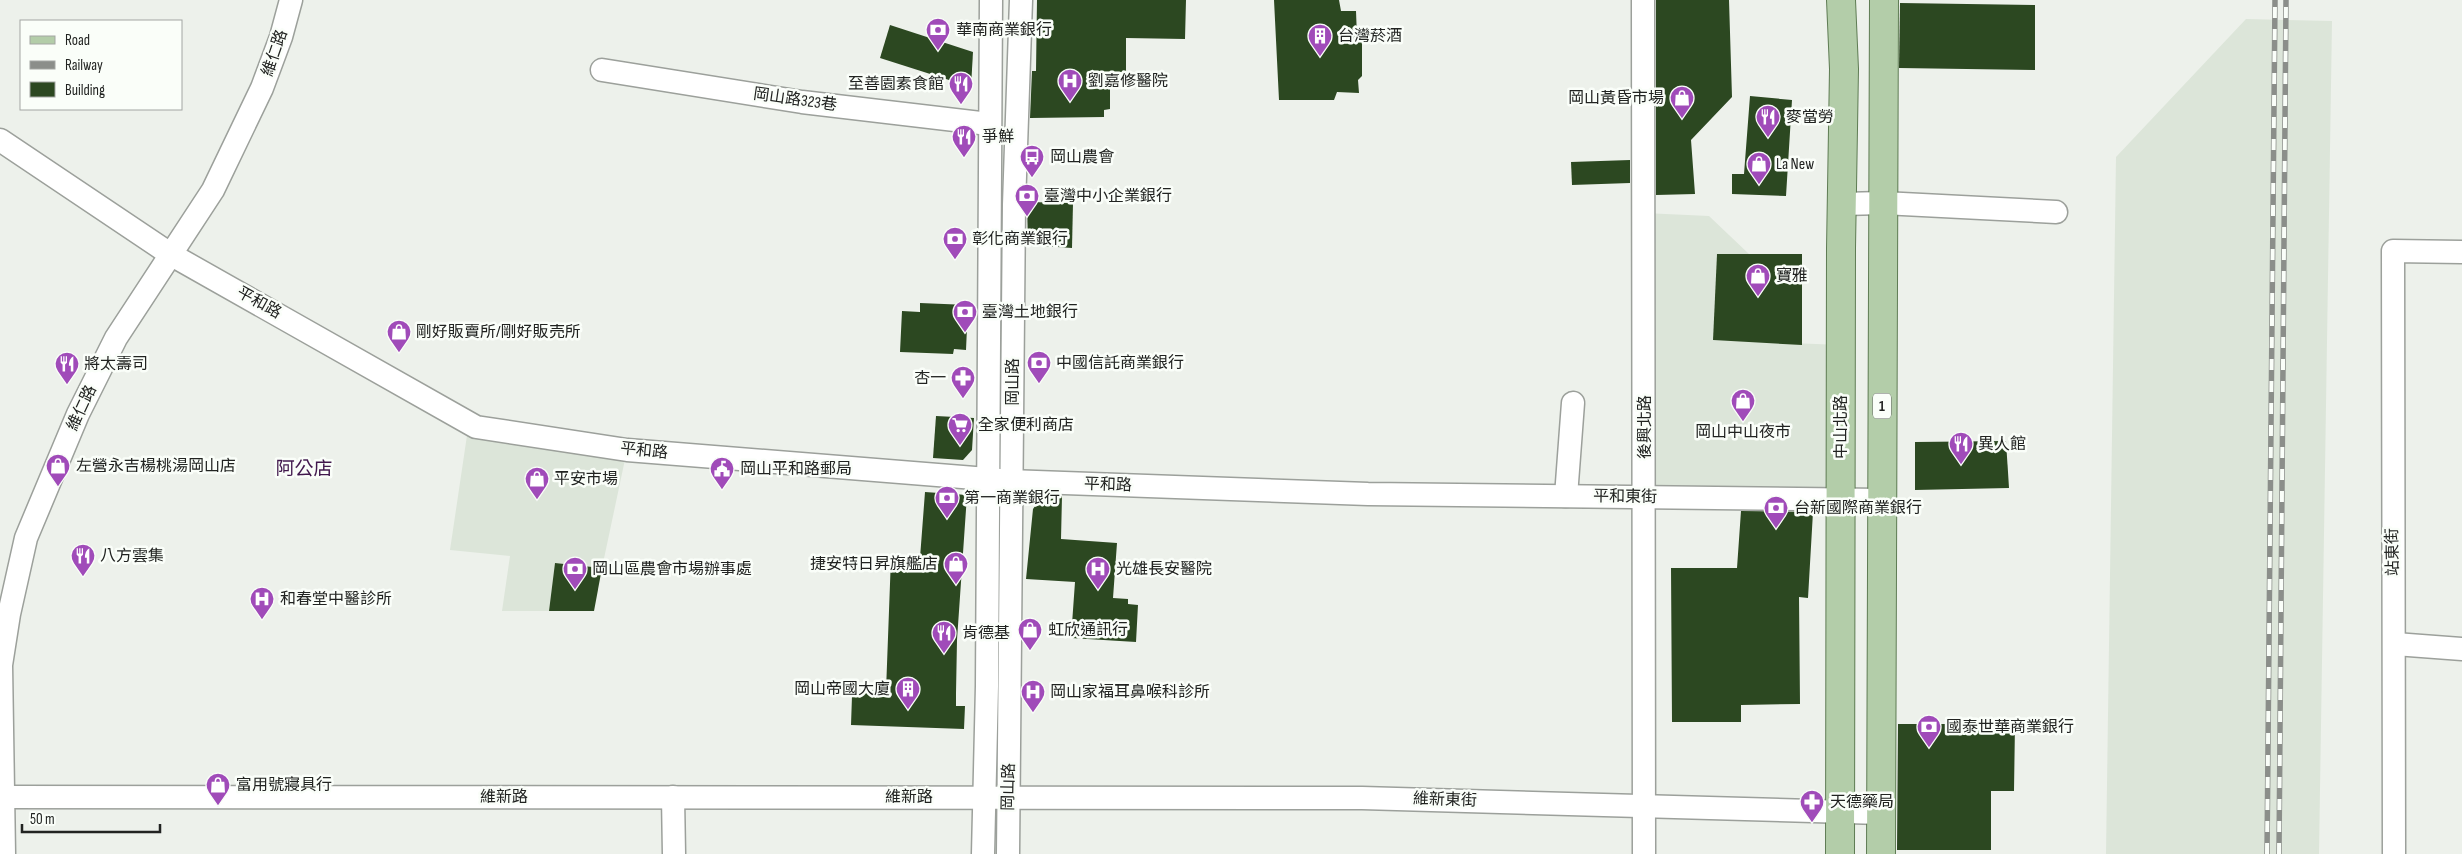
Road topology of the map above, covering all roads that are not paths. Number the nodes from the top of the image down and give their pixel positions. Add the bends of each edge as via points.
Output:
1 (291, 0) edge
2 (991, 0) edge
3 (1021, 0) edge
4 (1643, 0) edge
5 (1842, 0) edge
6 (1884, 0) edge
7 (602, 70) dead end
8 (989, 124) junction
9 (0, 140) edge
10 (1883, 203) junction
11 (1842, 204) junction
12 (2056, 212) dead end
13 (2462, 252) edge
14 (170, 254) junction
15 (1573, 403) dead end
16 (988, 480) junction
17 (1012, 481) junction
18 (1368, 494) joint
19 (1566, 496) junction
20 (1645, 497) junction
21 (1842, 499) junction
22 (1881, 500) junction
23 (2395, 644) junction
24 (2462, 649) edge
25 (2, 797) edge
26 (673, 797) junction
27 (1008, 797) junction
28 (984, 798) junction
29 (1645, 806) junction
30 (1840, 811) junction
31 (1881, 813) junction
32 (4, 854) edge
33 (674, 854) edge
34 (983, 854) edge
35 (1008, 854) edge
36 (1644, 854) edge
37 (1840, 854) edge
38 (1881, 854) edge
39 (2394, 854) edge

1 - 14 street, 維仁路 via 262,88 213,190
2 - 8 street, 岡山路
3 - 17 street, 岡山路 via 1014,205
4 - 20 street, 後興北路
5 - 11 main road, 中山北路
6 - 10 main road, 1
7 - 8 street, 岡山路323巷 via 802,102
8 - 16 street, 岡山路
9 - 14 street, 平和路
10 - 11 street
10 - 12 street
10 - 22 main road, 1
11 - 21 main road, 中山北路
13 - 23 street, 站東街 via 2393,251
14 - 16 street, 平和路 via 476,427 627,450
14 - 25 street, 維仁路 via 116,338 78,414 26,538 1,665
15 - 19 street
16 - 17 street, 平和路
16 - 28 street, 岡山路
17 - 18 street, 平和路
17 - 27 street, 岡山路
18 - 19 street, 平和東街
19 - 20 street, 平和東街
20 - 21 street, 平和東街
20 - 29 street, 後興北路
21 - 22 street, 平和東街
21 - 30 main road, 中山北路
22 - 31 main road, 1
23 - 24 street
23 - 39 street, 站東街
25 - 26 street, 維新路
25 - 32 street, 維仁路
26 - 28 street, 維新路
26 - 33 street
27 - 28 street, 維新路
27 - 29 street, 維新東街 via 1362,798
27 - 35 street, 岡山路
28 - 34 street, 岡山路
29 - 30 street, 維新東街
29 - 36 street, 後興北路
30 - 31 street, 維新東街
30 - 37 main road, 中山北路
31 - 38 main road, 1

